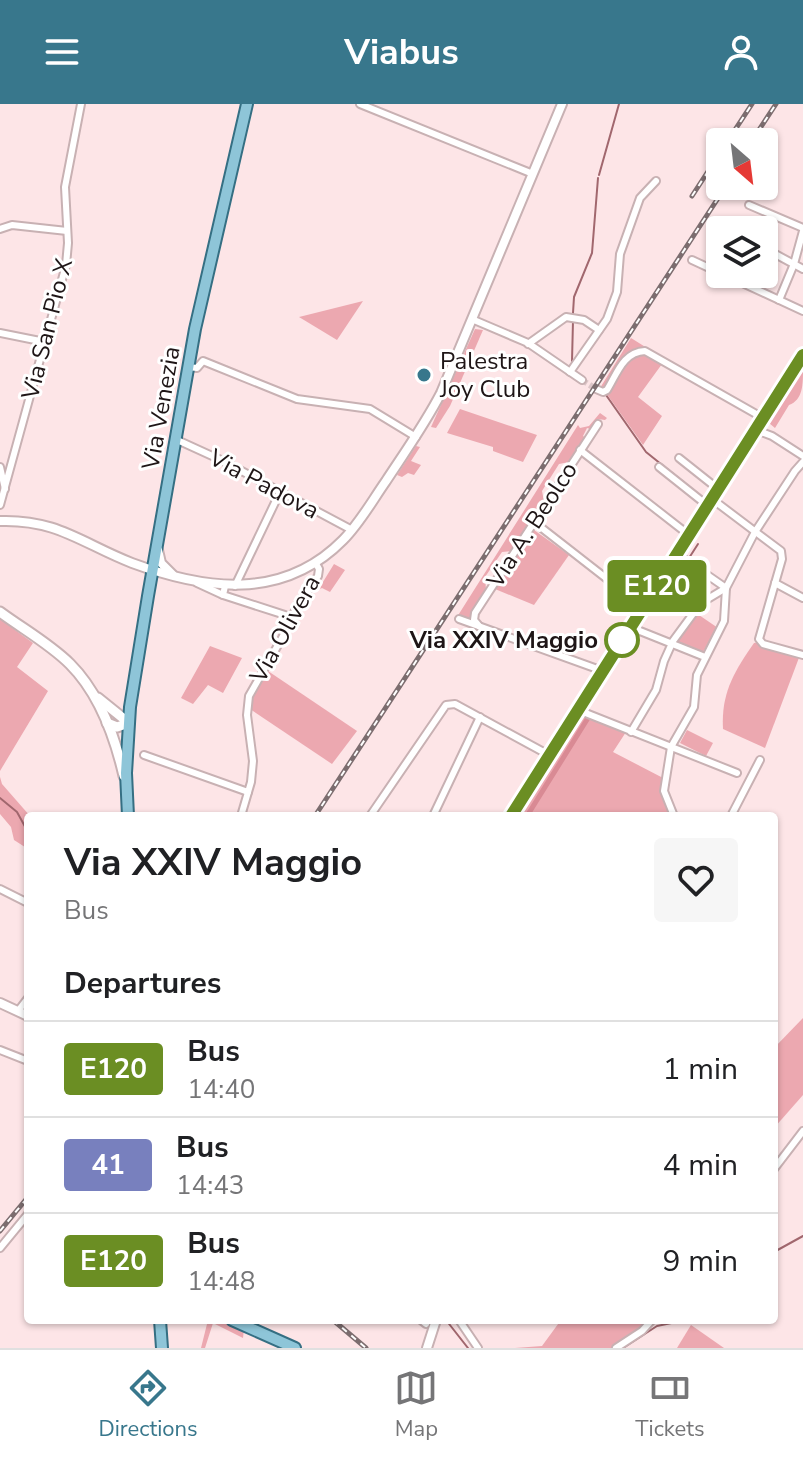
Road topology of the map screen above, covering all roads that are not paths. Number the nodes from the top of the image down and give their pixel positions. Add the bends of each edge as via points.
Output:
1 (81, 104) edge
2 (247, 104) edge
3 (360, 104) edge
4 (562, 104) edge
5 (533, 174) junction
6 (656, 181) dead end
7 (749, 205) dead end
8 (0, 229) edge
9 (803, 230) edge
10 (67, 231) junction
11 (778, 255) edge
12 (692, 260) dead end
13 (794, 264) junction
14 (706, 266) edge
15 (803, 269) edge
16 (754, 288) edge
17 (779, 300) junction
18 (803, 311) edge
19 (474, 320) junction
20 (599, 330) junction
21 (0, 333) edge
22 (45, 342) junction
23 (528, 344) junction
24 (803, 355) edge
25 (188, 367) junction
26 (570, 372) junction
27 (582, 380) tunnel mouth
28 (596, 389) dead end
29 (598, 424) dead end
30 (760, 424) junction
31 (416, 437) junction
32 (175, 439) junction
33 (580, 450) junction
34 (679, 458) dead end
35 (803, 459) edge
36 (0, 466) edge
37 (659, 467) dead end
38 (11, 472) junction
39 (718, 489) junction
40 (5, 492) junction
41 (280, 492) junction
42 (710, 502) junction
43 (0, 505) edge
44 (0, 521) edge
45 (534, 522) junction
46 (352, 530) junction
47 (755, 532) junction
48 (689, 535) junction
49 (157, 547) junction
50 (677, 554) junction
51 (315, 562) junction
52 (135, 564) junction
53 (153, 571) junction
54 (177, 577) junction
55 (775, 583) junction
56 (235, 586) junction
57 (726, 588) junction
58 (224, 590) junction
59 (148, 596) junction
60 (803, 598) edge
61 (643, 607) junction
62 (0, 612) edge
63 (285, 615) dead end
64 (459, 619) dead end
65 (479, 626) junction
66 (630, 627) junction
67 (671, 645) junction
68 (803, 655) edge
69 (705, 657) junction
70 (603, 671) junction
71 (83, 680) junction
72 (133, 692) junction
73 (106, 706) junction
74 (578, 710) junction
75 (480, 717) junction
76 (107, 723) junction
77 (129, 723) junction
78 (631, 732) junction
79 (671, 747) junction
80 (144, 755) dead end
81 (549, 755) junction
82 (760, 760) dead end
83 (737, 773) dead end
84 (126, 787) junction
85 (248, 792) junction
86 (128, 812) edge
87 (242, 812) edge
88 (373, 812) edge
89 (435, 812) edge
90 (513, 812) edge
91 (672, 812) edge
92 (733, 812) edge
93 (0, 889) edge
94 (24, 901) edge
95 (0, 1003) edge
96 (24, 1003) edge
97 (18, 1011) junction
98 (24, 1014) edge
99 (0, 1050) edge
100 (24, 1059) edge
101 (803, 1131) edge
102 (778, 1164) edge
103 (24, 1219) edge
104 (0, 1248) edge
105 (160, 1324) edge
106 (251, 1324) edge
107 (430, 1324) edge
108 (462, 1324) edge
109 (648, 1324) edge
110 (285, 1345) edge
111 (161, 1346) edge
112 (295, 1348) edge
113 (427, 1348) edge
114 (478, 1348) edge
115 (616, 1348) edge

1 - 10 street, Via San Pio X via 65,179
2 - 25 main road, Via Venezia
3 - 5 street
4 - 5 street
5 - 19 street
6 - 20 street via 643,192 636,209 619,257 614,301
7 - 9 street
8 - 10 street via 12,225
9 - 13 street
10 - 22 street, Via San Pio X via 66,265
11 - 13 street
12 - 14 street
13 - 15 street
13 - 17 street
16 - 17 street
17 - 18 street
19 - 23 street
19 - 31 street
20 - 23 street via 566,317
20 - 26 street
21 - 22 street
22 - 38 street, Via San Pio X
23 - 26 street
24 - 30 street
25 - 31 street via 197,368 203,361 297,399 370,409
25 - 32 main road, Via Venezia
26 - 27 street
28 - 30 street via 605,391 627,357 645,351
29 - 33 street, Via A. Beolco
30 - 35 street
30 - 39 street
31 - 46 street
32 - 41 street, Via Padova
32 - 49 main road, Via Venezia
33 - 45 street, Via A. Beolco
33 - 48 street
34 - 39 street
35 - 47 street
36 - 38 street via 4,474
36 - 40 street
37 - 42 street
38 - 40 street, Via San Pio X
39 - 42 street
40 - 43 street, Via San Pio X
41 - 46 street, Via Padova
41 - 56 street
42 - 47 street
42 - 48 street
44 - 52 street via 59,528
45 - 61 street
45 - 65 street, Via A. Beolco via 475,613
46 - 51 street
47 - 55 street via 782,554
47 - 57 street
48 - 50 street
49 - 52 street via 150,559
49 - 53 main road, Via Venezia
49 - 54 street via 165,568
50 - 57 street
50 - 61 street
51 - 56 street via 266,583
51 - 85 street, Via Olivera via 318,576 249,696 253,761
52 - 53 street
52 - 59 street via 148,580
53 - 54 street
53 - 59 main road, Via Venezia
54 - 58 street
54 - 59 street via 159,582
55 - 60 street
55 - 68 street via 759,639
56 - 58 street
57 - 67 street via 701,603
57 - 69 street via 724,621
58 - 63 street
59 - 72 main road, Via Venezia
61 - 66 street
62 - 71 main road via 59,654
64 - 65 street
65 - 70 street
66 - 67 street
66 - 70 street
67 - 69 street
67 - 78 street via 656,690
69 - 79 street via 694,707
70 - 74 street
71 - 73 main road
71 - 76 main road
72 - 73 main road via 120,707
72 - 77 main road, Via Venezia
73 - 77 main road
74 - 78 street
74 - 81 street
75 - 81 street
75 - 88 street via 455,704 442,707
75 - 89 street
76 - 77 main road
76 - 84 main road
77 - 84 main road, Via Venezia
78 - 79 street
79 - 83 street
79 - 91 street via 664,791
80 - 85 street
81 - 90 street
82 - 92 street
84 - 86 main road, Via Venezia
85 - 87 street, Via Olivera
93 - 94 street
95 - 97 street
96 - 97 street
97 - 98 street
99 - 100 street
101 - 102 street
103 - 104 street
105 - 111 main road
106 - 110 main road
107 - 113 street
108 - 114 street
109 - 115 street
110 - 112 main road

